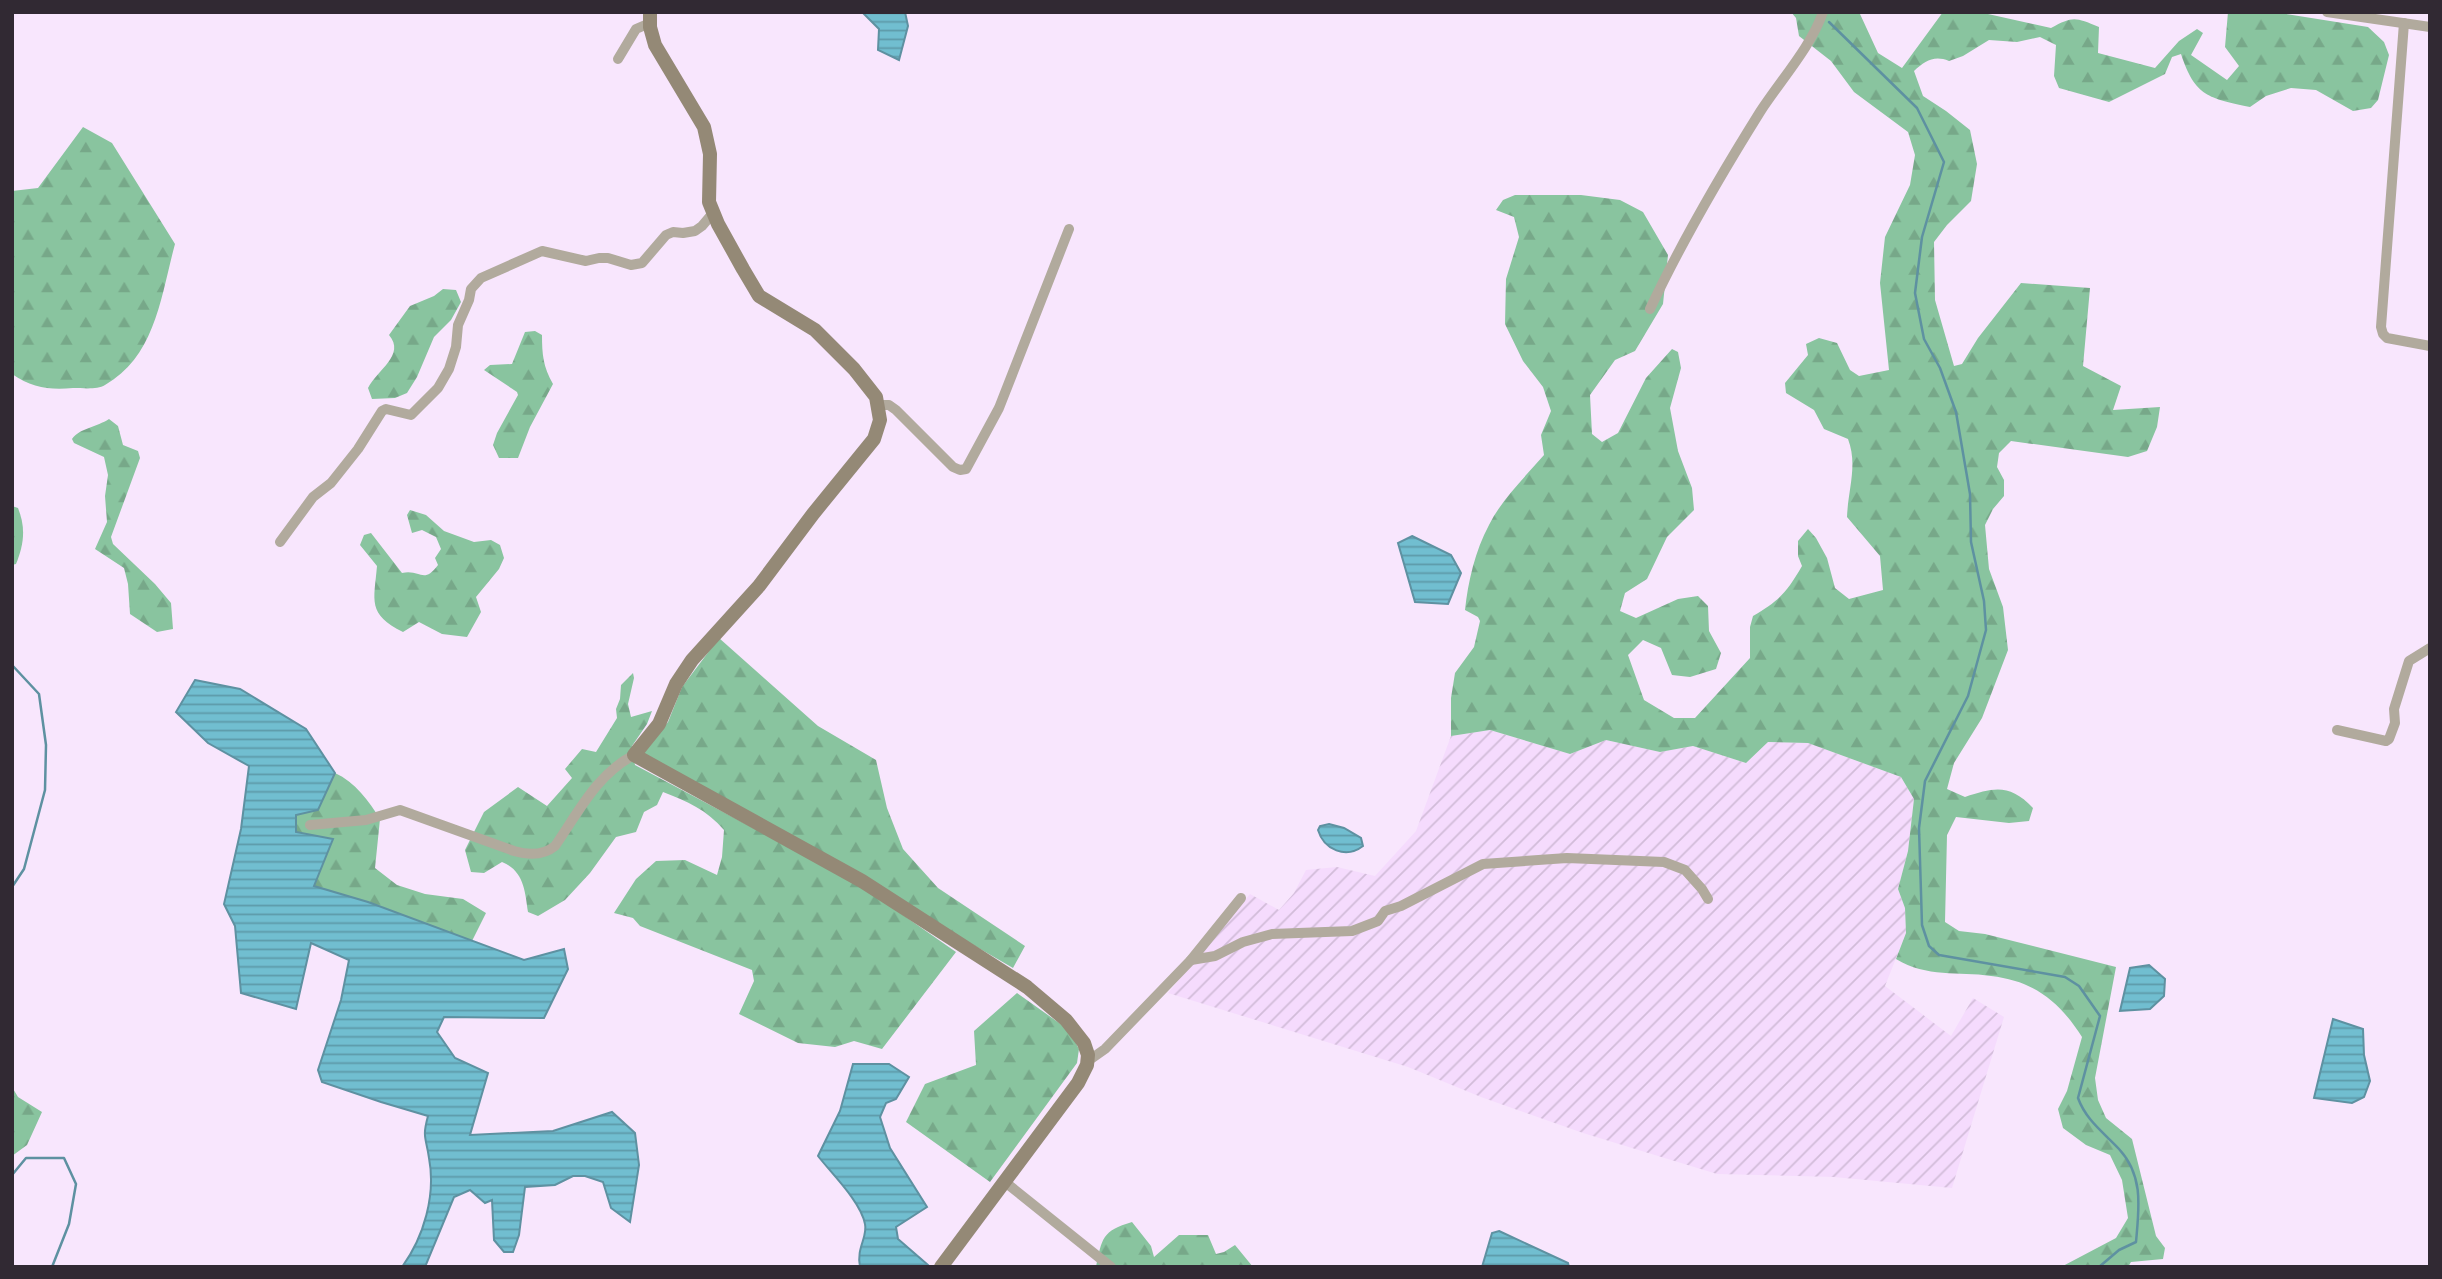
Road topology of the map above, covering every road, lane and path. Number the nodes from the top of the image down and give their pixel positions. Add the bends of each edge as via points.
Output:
1 (1823, 12) edge
2 (2327, 12) edge
3 (650, 18) edge
4 (2404, 23) junction
5 (2430, 26) edge
6 (618, 59) dead end
7 (713, 213) junction
8 (1069, 229) dead end
9 (1650, 309) dead end
10 (2430, 346) edge
11 (879, 404) junction
12 (280, 542) dead end
13 (2430, 648) edge
14 (2337, 730) dead end
15 (634, 755) junction
16 (310, 825) dead end
17 (1241, 898) dead end
18 (1708, 899) dead end
19 (1191, 960) junction
20 (1088, 1061) junction
21 (1005, 1182) junction
22 (941, 1267) edge
23 (1111, 1267) edge

1 - 9 street via 1686,237
2 - 4 street
3 - 6 street via 636,29
3 - 7 street via 655,45 708,136 708,193
4 - 5 street
4 - 10 street via 2381,327 2387,338
7 - 11 street via 759,296 826,340
7 - 12 street via 695,231 666,235 642,262 586,261 542,251 481,278 471,289 449,369 438,388 411,415 382,411 358,449 331,483 313,497
8 - 11 street via 999,408 965,469 953,467 896,410
11 - 15 street via 874,439 759,586 692,660 659,724
13 - 14 street via 2409,661 2389,739
15 - 16 street via 601,779 555,846 546,852 514,851 400,810 366,820
15 - 20 street via 862,881 1009,974 1066,1020 1084,1043
17 - 19 street
18 - 19 street via 1685,870 1664,862 1567,858 1483,864 1352,931 1272,934 1215,956
19 - 20 street
20 - 21 street via 1078,1083
21 - 22 street
21 - 23 street

